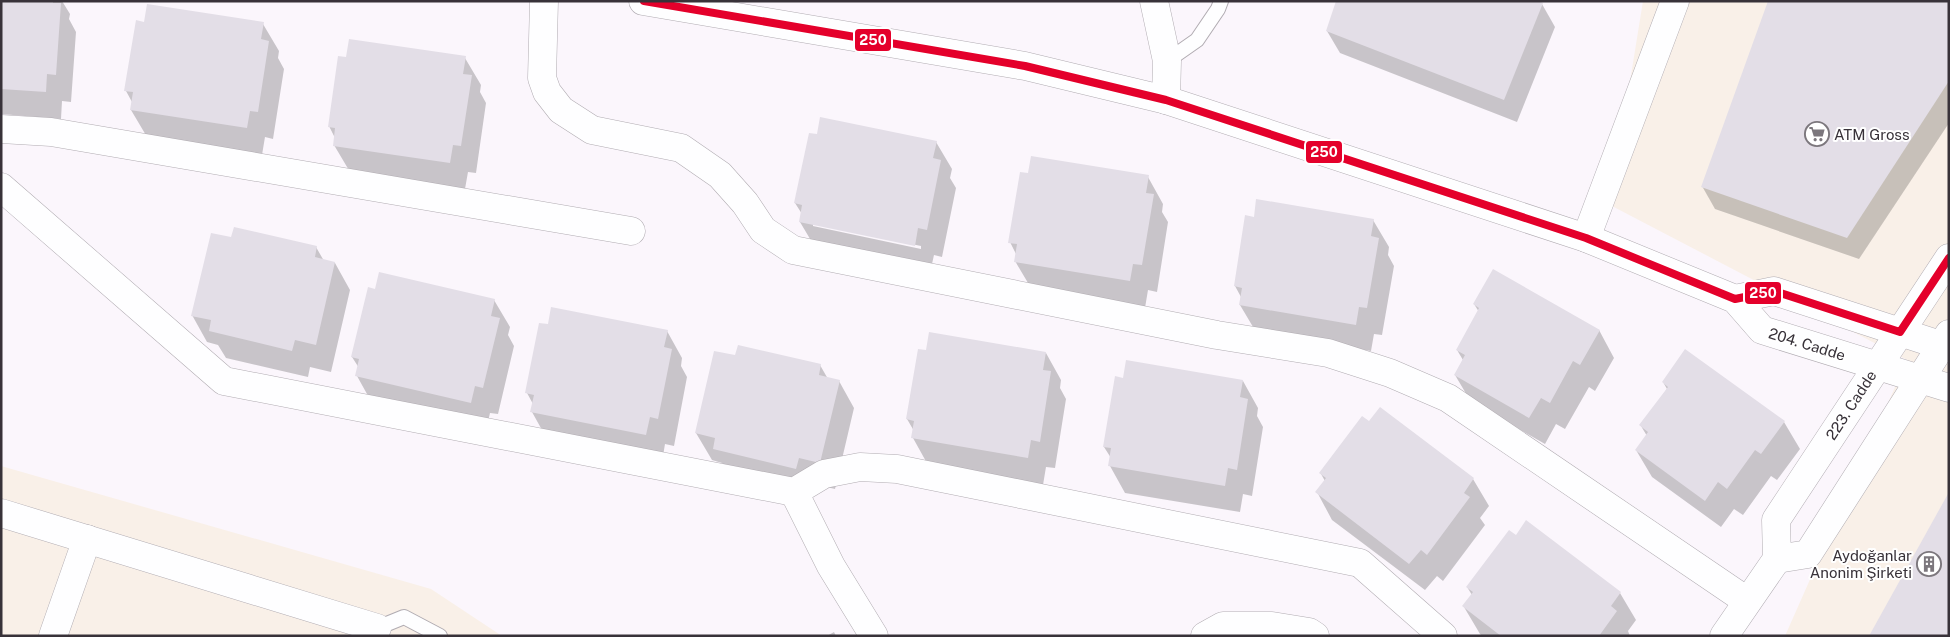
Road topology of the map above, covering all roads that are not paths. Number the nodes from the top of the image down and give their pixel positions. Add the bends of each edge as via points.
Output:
1 (544, 1) edge
2 (643, 1) edge
3 (1154, 1) edge
4 (1221, 1) edge
5 (1675, 1) edge
6 (1167, 61) junction
7 (1166, 100) junction
8 (1, 129) edge
9 (1, 186) edge
10 (631, 231) dead end
11 (1586, 238) junction
12 (1949, 258) edge
13 (1735, 299) junction
14 (1900, 332) junction
15 (1946, 343) edge
16 (1877, 365) junction
17 (1920, 378) junction
18 (1949, 388) edge
19 (794, 492) junction
20 (1, 512) edge
21 (87, 539) junction
22 (1777, 559) junction
23 (1747, 601) junction
24 (375, 632) edge
25 (53, 636) edge
26 (440, 636) edge
27 (874, 636) edge
28 (1205, 636) edge
29 (1314, 636) edge
30 (1443, 636) edge
31 (1724, 636) edge

1 - 23 street via 542,78 547,92 561,110 592,130 681,148 720,175 763,230 793,250 1217,335 1328,353 1390,373 1448,398
2 - 7 street, 204. Cadde via 1025,66
3 - 6 street
4 - 6 lane via 1197,40
5 - 11 street
6 - 7 street
7 - 11 street, 204. Cadde
8 - 10 street via 51,132
9 - 19 street via 224,381
11 - 13 street, 204. Cadde
12 - 14 street, 223. Cadde
13 - 14 street via 1774,291
13 - 16 street, 204. Cadde via 1762,330
14 - 15 street
14 - 16 street, 223. Cadde
15 - 17 street
16 - 17 street, 204. Cadde
16 - 22 street, 223. Cadde via 1776,520
17 - 18 street, 204. Cadde
17 - 22 street via 1808,554
19 - 27 street via 831,566
19 - 30 street via 824,474 860,467 897,469 1360,563
20 - 21 street
21 - 24 street
21 - 25 street
22 - 23 street
23 - 31 street
24 - 26 lane via 404,617
28 - 29 street via 1223,626 1272,626 1309,632

